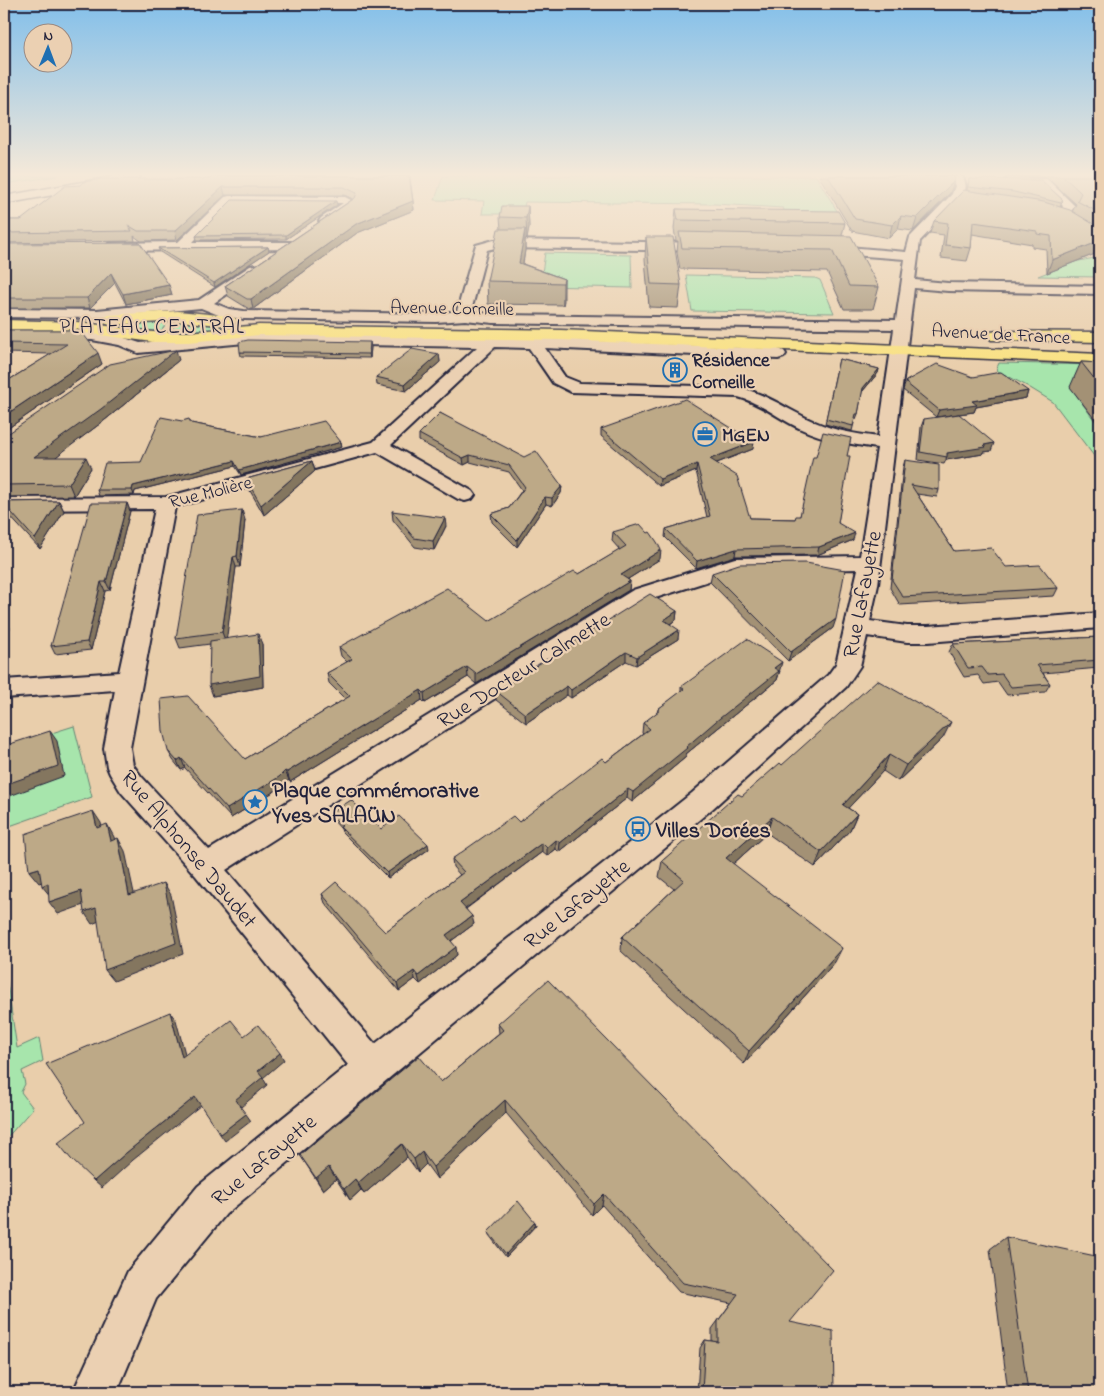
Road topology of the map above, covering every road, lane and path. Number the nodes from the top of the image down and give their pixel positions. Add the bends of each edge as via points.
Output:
1 (187, 241) edge
2 (915, 241) edge
3 (182, 246) junction
4 (93, 247) edge
5 (728, 248) edge
6 (808, 249) edge
7 (912, 256) junction
8 (908, 283) junction
9 (1100, 290) edge
10 (203, 304) junction
11 (4, 313) edge
12 (462, 316) junction
13 (4, 321) edge
14 (4, 325) edge
15 (4, 334) edge
16 (921, 335) dead end
17 (901, 336) junction
18 (981, 336) dead end
19 (1100, 337) edge
20 (491, 343) junction
21 (534, 344) junction
22 (778, 354) dead end
23 (1100, 359) edge
24 (886, 444) junction
25 (379, 446) junction
26 (465, 495) dead end
27 (166, 503) junction
28 (4, 504) edge
29 (870, 562) junction
30 (1100, 621) edge
31 (858, 627) junction
32 (131, 680) junction
33 (4, 689) edge
34 (206, 867) junction
35 (372, 1068) junction
36 (95, 1392) edge

1 - 3 street
2 - 7 street, Rue Lafayette
3 - 4 street
3 - 10 street via 294,243
5 - 12 street via 494,244 481,248
6 - 7 street
7 - 8 street, Rue Lafayette
8 - 9 street via 948,287
8 - 17 street, Rue Lafayette
10 - 11 street via 97,314
10 - 12 street via 226,313 244,315
12 - 17 street
13 - 17 main road, Avenue Corneille via 78,322 178,316 258,325
14 - 17 main road, Avenue Corneille via 77,327 153,337 269,330
15 - 20 street, Avenue Corneille via 92,336 126,341 132,352 245,338
16 - 17 main road
17 - 23 main road, Avenue de France
17 - 24 street, Rue Lafayette
18 - 19 main road
20 - 21 street, Avenue Corneille
20 - 25 street, Rue Molière
21 - 22 street, Avenue Corneille
21 - 24 street via 559,380 576,388 738,392 758,397 825,432
24 - 29 street, Rue Lafayette
25 - 26 street
25 - 27 street, Rue Molière
27 - 28 street, Rue Molière
27 - 32 street, Rue Alphonse Daudet
29 - 31 street, Rue Lafayette
29 - 34 street, Rue Docteur Calmette via 735,565 641,595
30 - 31 street via 928,634
31 - 35 street, Rue Lafayette via 848,666 837,681 702,801
32 - 33 street
32 - 34 street, Rue Alphonse Daudet via 117,748 120,767 131,784
34 - 35 street, Rue Alphonse Daudet
35 - 36 street, Rue Lafayette via 212,1200 194,1221 142,1285

